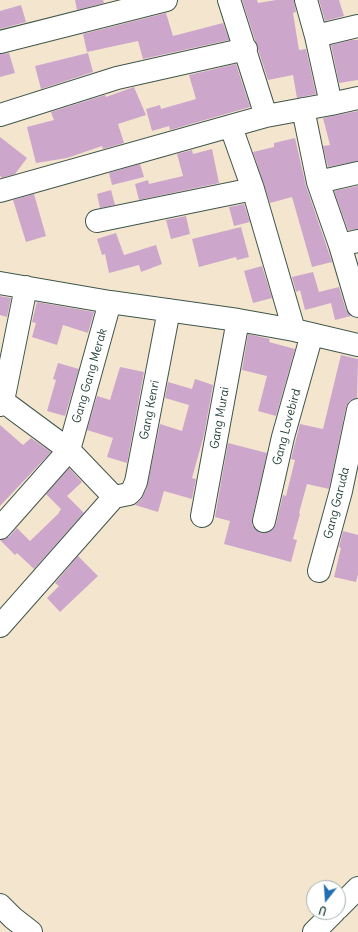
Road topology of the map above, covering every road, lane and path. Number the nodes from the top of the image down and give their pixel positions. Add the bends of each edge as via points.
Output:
1 (166, 0) edge
2 (229, 0) edge
3 (306, 0) edge
4 (358, 26) edge
5 (316, 36) junction
6 (0, 42) edge
7 (246, 49) junction
8 (358, 98) edge
9 (331, 104) junction
10 (303, 109) junction
11 (0, 115) edge
12 (266, 116) junction
13 (231, 127) junction
14 (358, 173) edge
15 (318, 182) junction
16 (253, 189) junction
17 (0, 191) edge
18 (97, 221) dead end
19 (349, 243) edge
20 (0, 281) edge
21 (26, 287) junction
22 (110, 302) junction
23 (358, 306) edge
24 (169, 310) junction
25 (238, 320) junction
26 (303, 332) junction
27 (358, 345) edge
28 (1, 402) edge
29 (358, 410) edge
30 (69, 450) junction
31 (114, 497) junction
32 (202, 516) dead end
33 (264, 521) dead end
34 (0, 528) edge
35 (319, 571) dead end
36 (0, 626) edge
37 (358, 888) edge
38 (346, 900) edge
39 (0, 905) edge
40 (326, 920) edge
41 (31, 932) edge
42 (314, 932) edge

1 - 6 street
2 - 7 street
3 - 5 street
4 - 5 street
5 - 9 street
7 - 11 street via 117,78
7 - 12 street
8 - 9 street
9 - 10 street
10 - 12 street
10 - 15 street
12 - 13 street
13 - 16 street
13 - 17 street
14 - 15 street
15 - 19 street
16 - 18 street
16 - 26 street
19 - 23 street
20 - 21 street
21 - 22 street
21 - 28 street
22 - 24 street
22 - 30 street, Gang Gang Merak
24 - 25 street
24 - 31 street, Gang Kenri via 136,482 129,494
25 - 26 street
25 - 32 street, Gang Murai
26 - 27 street
26 - 33 street, Gang Lovebird
28 - 30 street
29 - 35 street, Gang Garuda via 341,491
30 - 31 street
30 - 34 street
31 - 36 street
37 - 38 street
39 - 41 street
40 - 42 street

